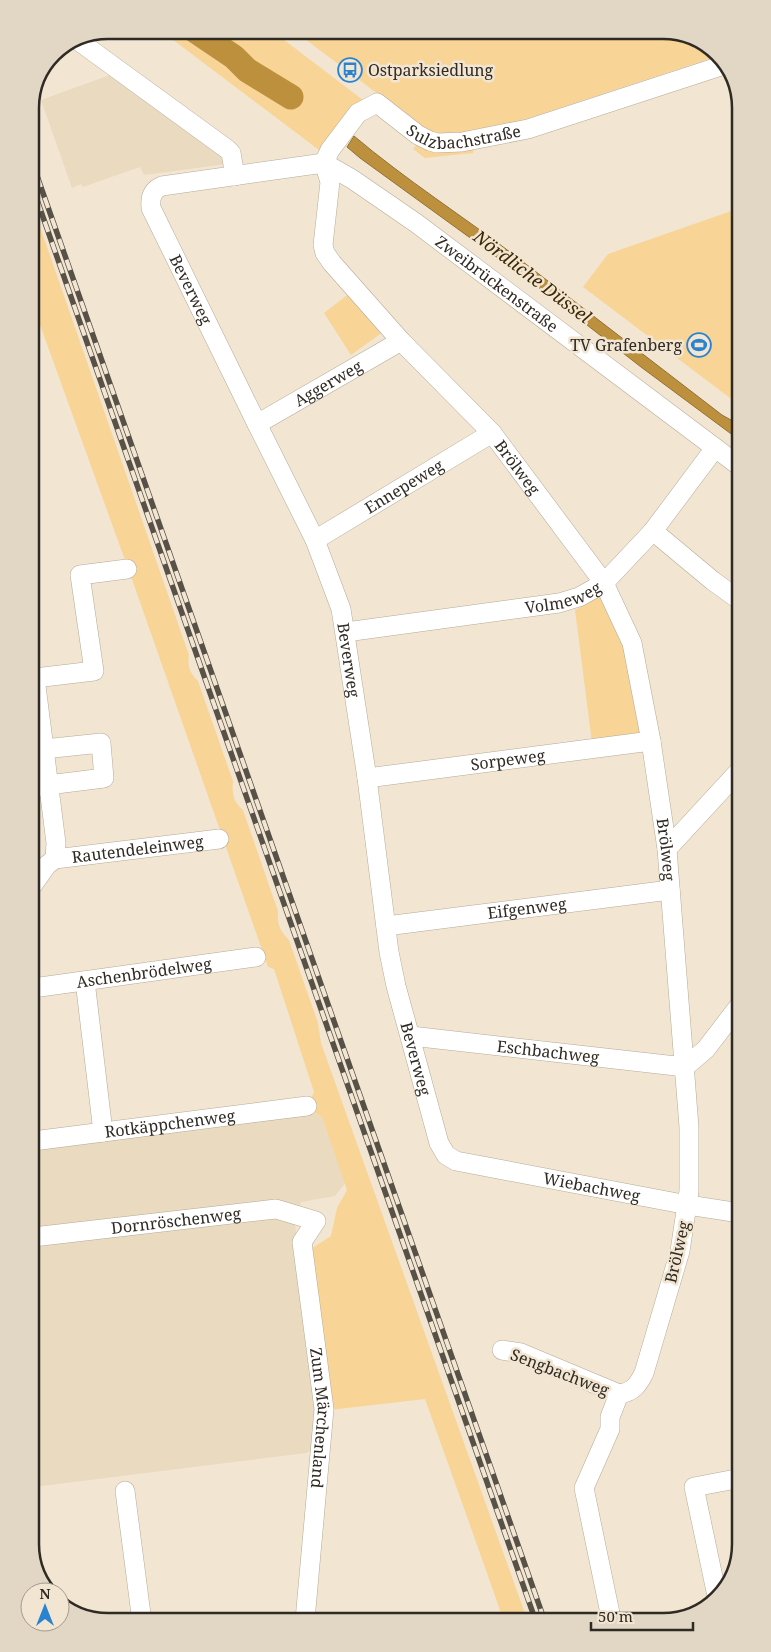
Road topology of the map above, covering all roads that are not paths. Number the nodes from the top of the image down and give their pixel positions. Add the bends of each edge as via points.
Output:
1 (83, 44) edge
2 (718, 67) edge
3 (324, 164) junction
4 (234, 176) junction
5 (401, 341) junction
6 (257, 424) junction
7 (492, 433) junction
8 (715, 448) junction
9 (732, 461) edge
10 (652, 531) junction
11 (316, 540) junction
12 (127, 569) dead end
13 (604, 583) junction
14 (732, 595) edge
15 (346, 632) junction
16 (39, 677) edge
17 (39, 728) edge
18 (651, 741) junction
19 (44, 749) junction
20 (367, 778) junction
21 (732, 779) edge
22 (40, 786) edge
23 (219, 839) dead end
24 (666, 849) junction
25 (55, 859) junction
26 (39, 876) edge
27 (670, 890) junction
28 (386, 926) junction
29 (256, 957) dead end
30 (85, 981) junction
31 (39, 987) edge
32 (732, 1015) edge
33 (410, 1036) junction
34 (685, 1067) junction
35 (307, 1106) dead end
36 (103, 1132) junction
37 (39, 1140) edge
38 (446, 1155) joint
39 (688, 1205) junction
40 (732, 1212) edge
41 (316, 1221) joint
42 (39, 1236) edge
43 (502, 1350) dead end
44 (619, 1394) junction
45 (732, 1480) edge
46 (125, 1491) dead end
47 (715, 1589) edge
48 (141, 1613) edge
49 (306, 1613) edge
50 (610, 1613) edge

1 - 4 street via 226,149 231,154
2 - 3 street, Sulzbachstraße via 528,129 447,143 430,141 418,135 377,102 358,112
3 - 4 street
3 - 5 street, Brölweg via 330,182 323,236 325,253
3 - 8 street, Zweibrückenstraße via 416,223
4 - 6 street, Beverweg via 162,186 154,190 150,199 153,213
5 - 6 street, Aggerweg
5 - 7 street, Brölweg
6 - 11 street, Beverweg
7 - 11 street, Ennepeweg
7 - 13 street, Brölweg
8 - 9 street, Zweibrückenstraße
8 - 10 street, Volmeweg
10 - 13 street, Volmeweg
10 - 14 street
11 - 15 street, Beverweg
12 - 16 street, Rautendeleinweg via 80,576 94,671
13 - 15 street, Volmeweg via 569,601
13 - 18 street, Brölweg via 632,643
15 - 20 street, Beverweg
17 - 19 street, Rautendeleinweg
18 - 20 street, Sorpeweg
18 - 24 street, Brölweg
19 - 22 street, Rautendeleinweg
19 - 22 street via 101,743 104,778
20 - 28 street, Beverweg
21 - 24 street
22 - 25 street, Rautendeleinweg via 56,843
23 - 25 street, Rautendeleinweg
24 - 27 street, Brölweg
25 - 26 street, Rautendeleinweg
27 - 28 street, Eifgenweg
27 - 34 street, Brölweg
28 - 33 street, Beverweg via 396,986
29 - 30 street, Aschenbrödelweg
30 - 31 street, Aschenbrödelweg
30 - 36 street
32 - 34 street via 706,1049
33 - 34 street, Eschbachweg
33 - 38 street, Beverweg via 439,1143
34 - 39 street, Brölweg
35 - 36 street, Rotkäppchenweg
36 - 37 street, Rotkäppchenweg
38 - 39 street, Wiebachweg via 456,1160
39 - 40 street, Wiebachweg
39 - 44 street, Brölweg via 680,1251 644,1373 631,1391
41 - 42 street, Dornröschenweg via 276,1208
41 - 49 street, Zum Märchenland via 302,1242 324,1409
43 - 44 street, Sengbachweg via 521,1353
44 - 50 street via 610,1417 610,1429 584,1488
45 - 47 street via 694,1487
46 - 48 street

